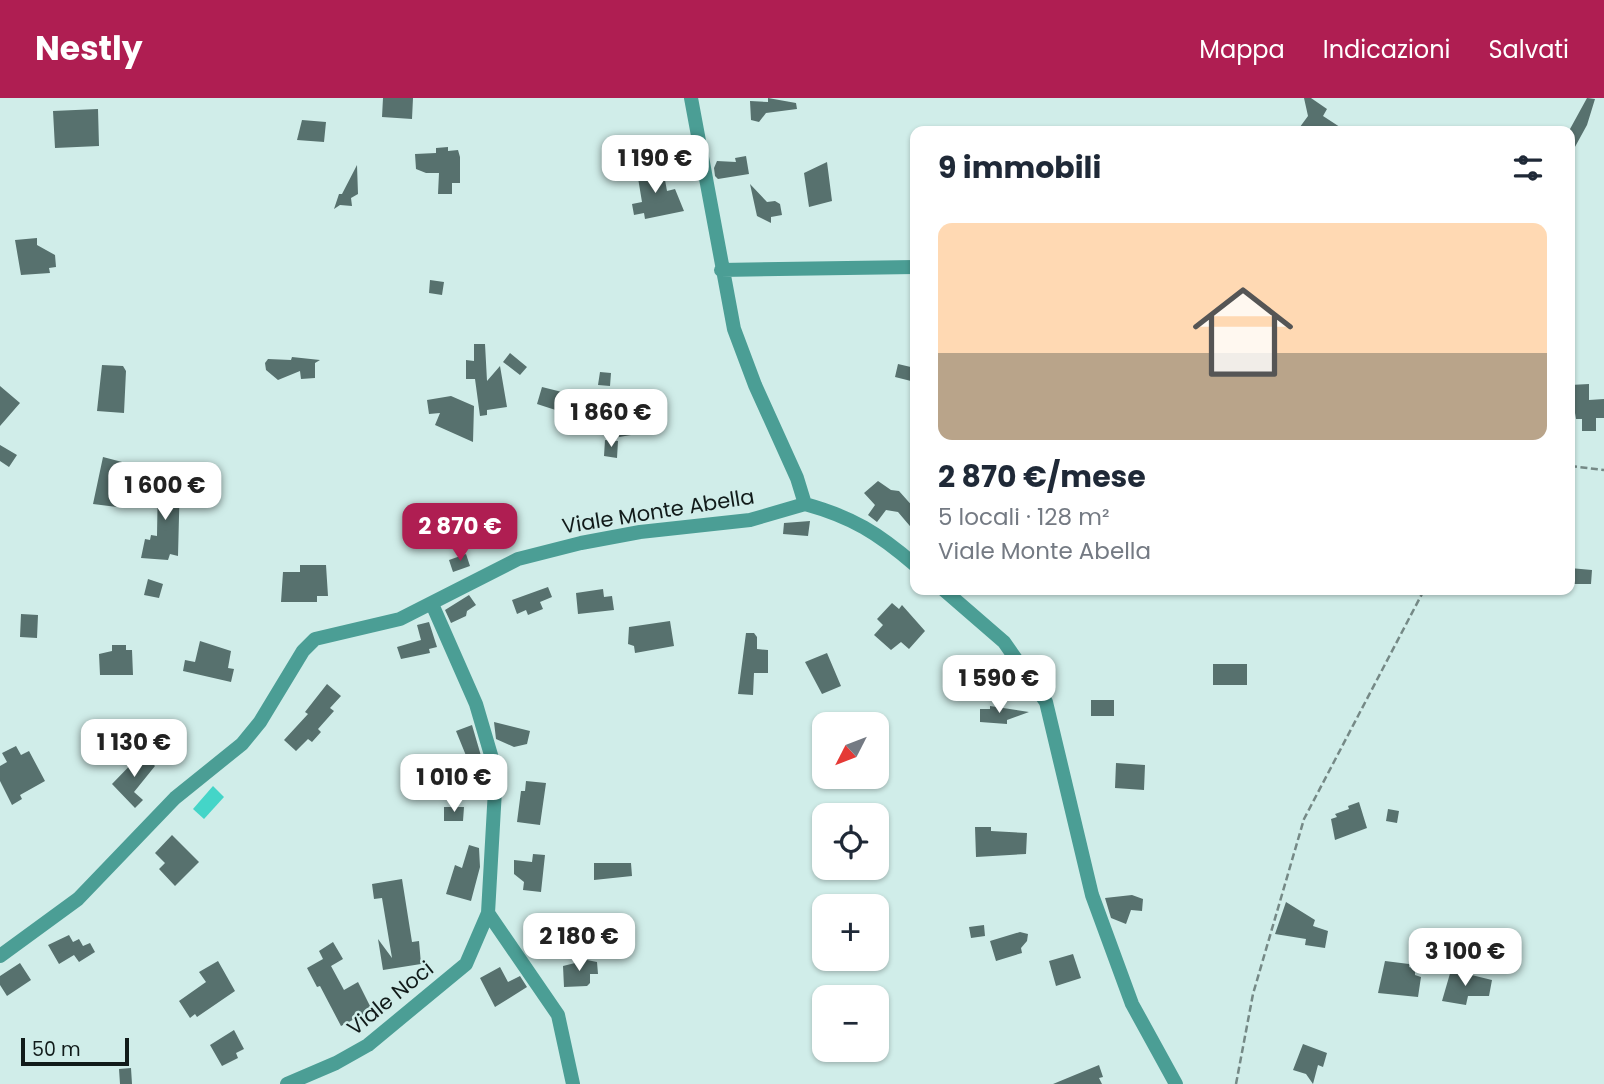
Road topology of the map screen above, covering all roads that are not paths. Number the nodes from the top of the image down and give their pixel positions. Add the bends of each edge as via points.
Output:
1 (691, 98) edge
2 (910, 267) edge
3 (721, 270) junction
4 (804, 505) junction
5 (910, 561) edge
6 (950, 595) edge
7 (432, 604) junction
8 (488, 913) junction
9 (0, 956) edge
10 (287, 1084) edge
11 (573, 1084) edge
12 (1176, 1084) edge

1 - 3 street
2 - 3 street
3 - 4 street via 738,340 797,478
4 - 5 street via 853,519
4 - 7 street, Viale Monte Abella via 750,520 640,532 537,553
6 - 12 street via 1004,642 1046,702 1092,895 1132,1004
7 - 8 street via 476,704 496,772
7 - 9 street, Viale Monte Abella via 400,619 315,639 242,744 176,798 78,899
8 - 10 street, Viale Noci via 466,964 368,1045
8 - 11 street via 558,1015

